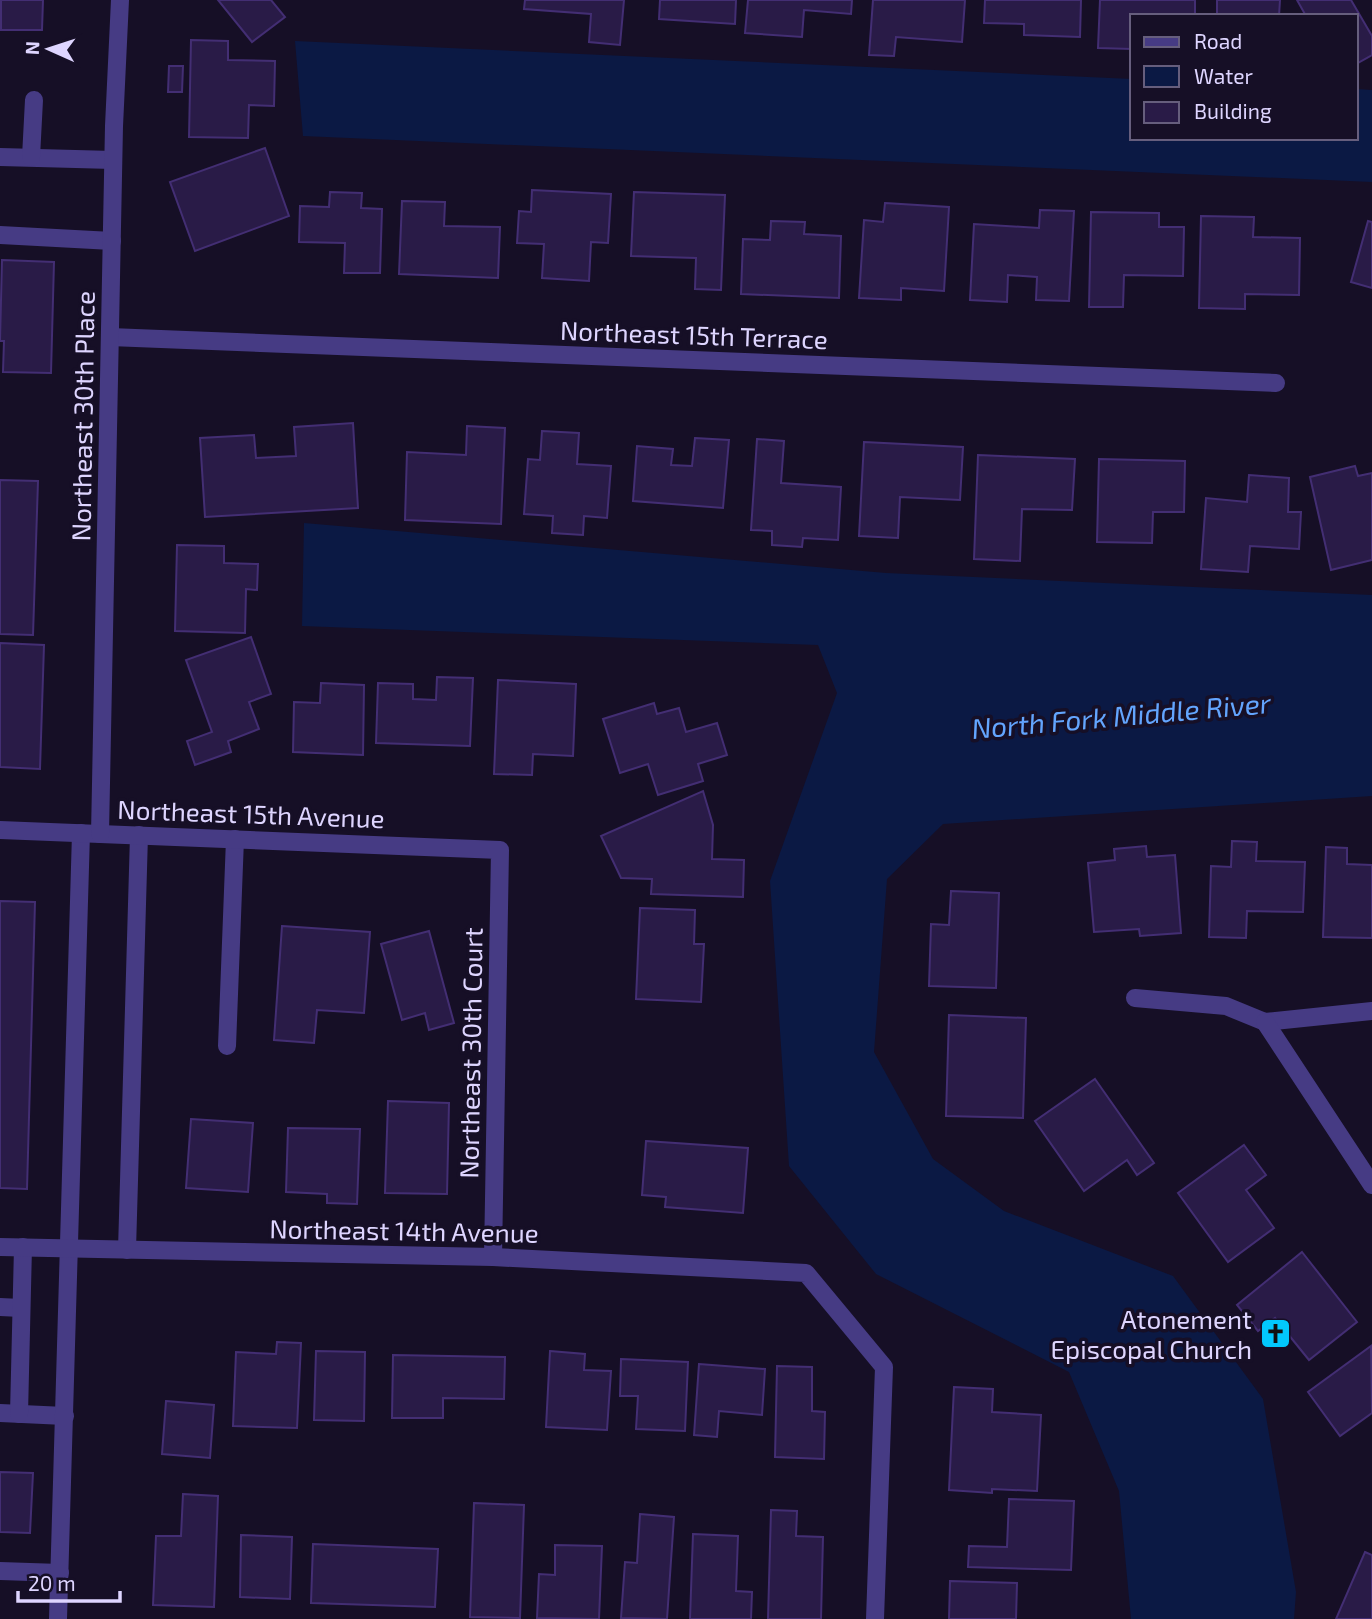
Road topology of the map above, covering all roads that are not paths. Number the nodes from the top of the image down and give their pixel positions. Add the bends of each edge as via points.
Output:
1 (120, 0) edge
2 (34, 100) dead end
3 (0, 157) edge
4 (31, 157) junction
5 (113, 160) junction
6 (0, 236) edge
7 (112, 241) junction
8 (110, 337) junction
9 (1276, 383) dead end
10 (0, 830) edge
11 (81, 833) junction
12 (100, 834) junction
13 (139, 835) junction
14 (235, 839) junction
15 (500, 849) joint
16 (1135, 998) dead end
17 (1372, 1011) edge
18 (1265, 1022) junction
19 (228, 1046) dead end
20 (1372, 1185) edge
21 (0, 1247) edge
22 (23, 1247) junction
23 (69, 1248) junction
24 (127, 1250) junction
25 (493, 1256) junction
26 (0, 1307) edge
27 (21, 1308) junction
28 (0, 1413) edge
29 (19, 1414) junction
30 (65, 1416) junction
31 (0, 1571) edge
32 (60, 1573) junction
33 (58, 1619) edge
34 (875, 1619) edge

1 - 5 street, Northeast 30th Place
2 - 4 street
3 - 4 street
4 - 5 street
5 - 7 street, Northeast 30th Place
6 - 7 street
7 - 8 street, Northeast 30th Place
8 - 9 street, Northeast 15th Terrace
8 - 12 street, Northeast 30th Place
10 - 11 street, Northeast 15th Avenue
11 - 12 street, Northeast 15th Avenue
11 - 23 street
12 - 13 street, Northeast 15th Avenue
13 - 14 street, Northeast 15th Avenue
13 - 24 street
14 - 15 street, Northeast 15th Avenue
14 - 19 street
15 - 25 street, Northeast 30th Court
16 - 18 street via 1226,1006
17 - 18 street
18 - 20 street
21 - 22 street, Northeast 14th Avenue
22 - 23 street, Northeast 14th Avenue
22 - 27 street
23 - 24 street, Northeast 14th Avenue
23 - 30 street
24 - 25 street, Northeast 14th Avenue
25 - 34 street, Northeast 14th Avenue via 806,1273 884,1367
26 - 27 street
27 - 29 street
28 - 29 street
29 - 30 street
30 - 32 street
31 - 32 street
32 - 33 street

